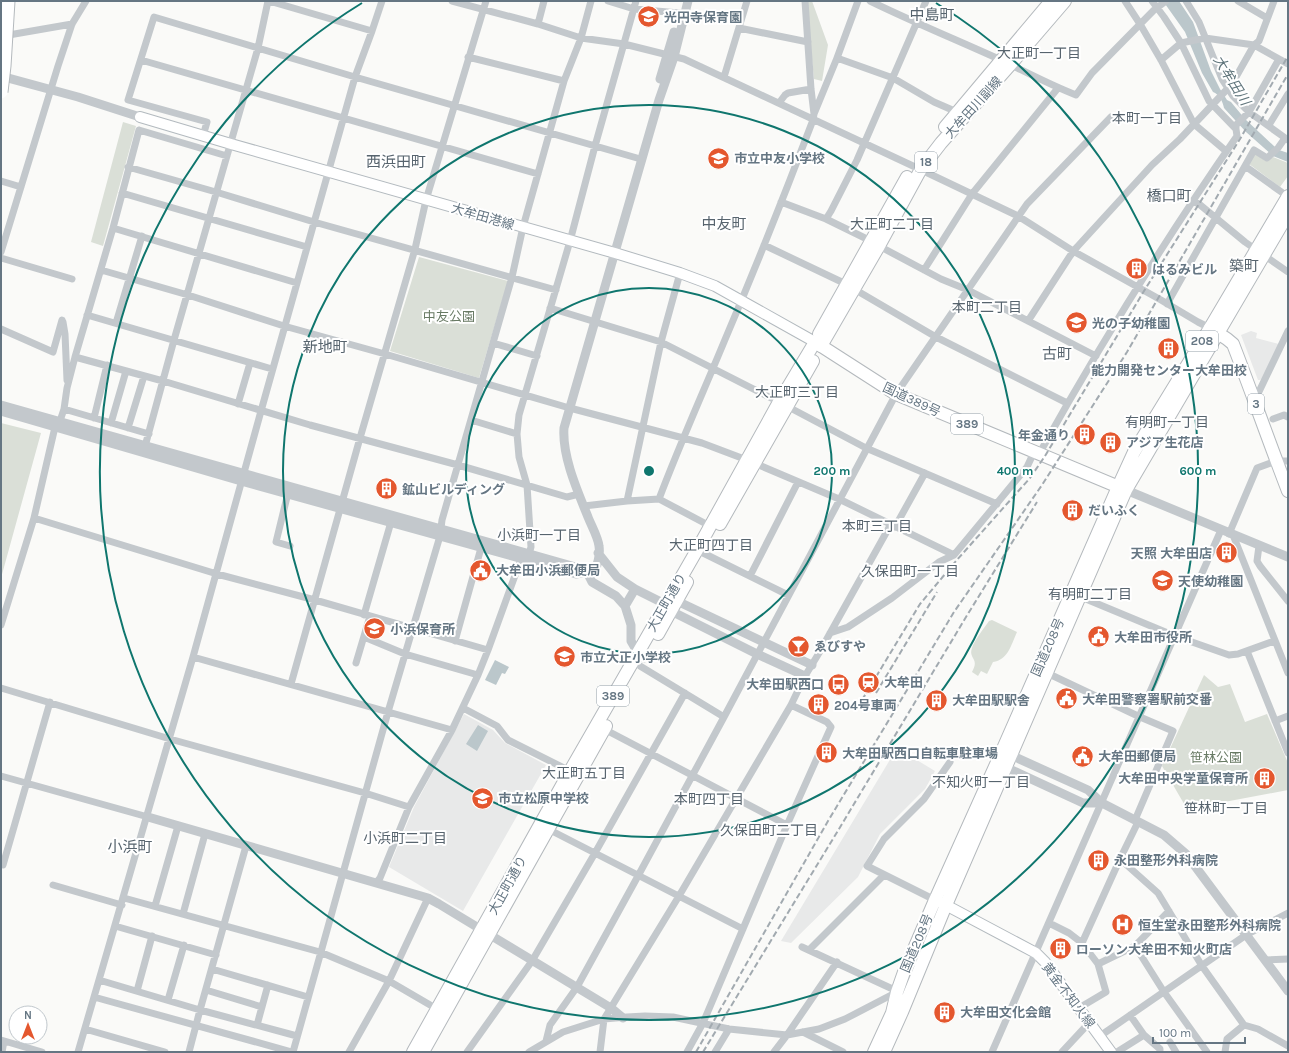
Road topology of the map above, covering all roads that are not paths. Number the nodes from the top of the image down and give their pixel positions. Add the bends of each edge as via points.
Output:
1 (8, 1) edge
2 (86, 1) edge
3 (269, 1) edge
4 (382, 1) edge
5 (452, 1) edge
6 (486, 1) edge
7 (544, 1) edge
8 (591, 1) edge
9 (608, 1) edge
10 (636, 1) edge
11 (683, 1) edge
12 (688, 1) edge
13 (747, 1) edge
14 (805, 1) edge
15 (858, 1) edge
16 (870, 1) edge
17 (926, 1) edge
18 (1051, 1) edge
19 (1064, 1) edge
20 (1125, 1) edge
21 (1186, 1) edge
22 (1238, 1) edge
23 (1274, 1) edge
24 (1159, 4) edge
25 (634, 9) junction
26 (483, 10) junction
27 (682, 14) junction
28 (1267, 18) junction
29 (916, 23) junction
30 (72, 24) junction
31 (538, 24) junction
32 (1140, 24) junction
33 (739, 28) junction
34 (372, 32) junction
35 (1, 36) edge
36 (581, 38) junction
37 (1203, 39) junction
38 (808, 42) junction
39 (1183, 43) junction
40 (624, 44) junction
41 (1254, 45) junction
42 (258, 48) junction
43 (670, 56) junction
44 (468, 57) junction
45 (837, 58) junction
46 (1280, 59) junction
47 (141, 60) junction
48 (1161, 60) junction
49 (1006, 63) junction
50 (1288, 64) edge
51 (3, 77) edge
52 (355, 77) junction
53 (724, 77) junction
54 (893, 78) junction
55 (564, 81) junction
56 (1, 88) edge
57 (1058, 88) junction
58 (811, 89) junction
59 (51, 90) junction
60 (246, 90) junction
61 (1225, 91) junction
62 (1, 92) edge
63 (1288, 94) edge
64 (779, 103) junction
65 (1213, 104) junction
66 (454, 105) junction
67 (957, 112) junction
68 (1248, 112) junction
69 (140, 117) joint
70 (814, 117) junction
71 (1111, 117) dead end
72 (344, 119) junction
73 (1194, 124) junction
74 (1269, 125) junction
75 (1236, 127) junction
76 (550, 132) junction
77 (203, 136) junction
78 (1287, 139) edge
79 (864, 142) junction
80 (230, 144) junction
81 (441, 146) junction
82 (595, 146) junction
83 (1226, 151) junction
84 (227, 156) junction
85 (637, 158) junction
86 (1245, 166) junction
87 (128, 167) junction
88 (917, 167) junction
89 (328, 172) junction
90 (538, 174) junction
91 (1, 181) edge
92 (21, 187) junction
93 (216, 192) junction
94 (122, 193) junction
95 (972, 194) junction
96 (1288, 196) edge
97 (426, 200) junction
98 (1192, 201) junction
99 (781, 202) junction
100 (1288, 214) edge
101 (1018, 216) junction
102 (209, 218) junction
103 (1216, 218) junction
104 (826, 219) junction
105 (314, 222) junction
106 (523, 227) junction
107 (113, 228) junction
108 (142, 236) junction
109 (570, 241) junction
110 (875, 244) junction
111 (764, 245) junction
112 (307, 247) junction
113 (415, 250) junction
114 (1074, 251) junction
115 (1, 252) edge
116 (1260, 252) junction
117 (200, 253) junction
118 (612, 253) junction
119 (1, 258) edge
120 (101, 270) junction
121 (924, 270) junction
122 (1288, 272) edge
123 (680, 273) junction
124 (512, 277) junction
125 (130, 278) junction
126 (72, 279) dead end
127 (297, 283) junction
128 (850, 287) junction
129 (1138, 288) junction
130 (556, 290) junction
131 (968, 290) junction
132 (188, 295) junction
133 (741, 300) junction
134 (1167, 304) junction
135 (550, 308) junction
136 (87, 315) junction
137 (592, 321) junction
138 (1028, 321) junction
139 (116, 323) junction
140 (284, 326) junction
141 (1, 329) edge
142 (1214, 331) junction
143 (1288, 331) edge
144 (936, 337) junction
145 (174, 340) junction
146 (661, 342) junction
147 (493, 343) junction
148 (818, 344) junction
149 (1285, 348) edge
150 (385, 354) junction
151 (536, 356) junction
152 (1096, 356) junction
153 (75, 357) junction
154 (250, 363) junction
155 (107, 365) junction
156 (272, 369) junction
157 (713, 369) junction
158 (126, 371) junction
159 (144, 376) junction
160 (163, 381) junction
161 (482, 382) junction
162 (67, 388) junction
163 (896, 394) junction
164 (525, 395) junction
165 (1255, 400) junction
166 (1067, 403) junction
167 (238, 404) junction
168 (783, 404) junction
169 (1, 405) edge
170 (568, 407) junction
171 (64, 409) junction
172 (1, 411) edge
173 (260, 411) junction
174 (1288, 417) edge
175 (94, 418) junction
176 (1273, 419) dead end
177 (471, 420) junction
178 (108, 422) junction
179 (58, 424) junction
180 (642, 427) junction
181 (128, 428) junction
182 (149, 434) junction
183 (517, 434) junction
184 (101, 436) junction
185 (683, 437) junction
186 (360, 438) junction
187 (866, 448) junction
188 (145, 449) junction
189 (1036, 453) junction
190 (1282, 461) edge
191 (751, 462) junction
192 (458, 465) junction
193 (925, 473) junction
194 (242, 477) junction
195 (798, 482) junction
196 (527, 485) junction
197 (1122, 488) junction
198 (1288, 491) edge
199 (288, 494) junction
200 (577, 495) junction
201 (658, 499) junction
202 (839, 500) junction
203 (627, 501) junction
204 (997, 504) junction
205 (342, 505) junction
206 (584, 506) junction
207 (34, 518) junction
208 (391, 522) junction
209 (710, 526) junction
210 (893, 526) junction
211 (440, 532) junction
212 (1228, 533) junction
213 (290, 546) dead end
214 (1259, 546) junction
215 (481, 548) junction
216 (700, 552) junction
217 (529, 554) junction
218 (599, 554) junction
219 (954, 555) junction
220 (1288, 557) edge
221 (521, 559) junction
222 (587, 572) junction
223 (217, 574) junction
224 (750, 576) junction
225 (635, 589) junction
226 (788, 595) junction
227 (1081, 597) junction
228 (315, 600) junction
229 (1288, 602) edge
230 (671, 605) junction
231 (625, 606) junction
232 (367, 615) junction
233 (1, 625) edge
234 (413, 628) junction
235 (830, 633) junction
236 (1175, 636) junction
237 (364, 637) junction
238 (1274, 640) junction
239 (455, 641) junction
240 (763, 643) junction
241 (488, 650) junction
242 (1247, 652) junction
243 (405, 654) junction
244 (757, 654) junction
245 (193, 657) junction
246 (641, 659) junction
247 (356, 663) dead end
248 (812, 665) junction
249 (1047, 673) junction
250 (1288, 673) edge
251 (478, 675) junction
252 (805, 676) junction
253 (291, 684) junction
254 (1, 688) edge
255 (685, 693) junction
256 (50, 702) junction
257 (791, 705) junction
258 (463, 708) junction
259 (388, 712) junction
260 (1288, 716) edge
261 (724, 717) junction
262 (1140, 717) junction
263 (1275, 721) junction
264 (604, 729) junction
265 (452, 730) junction
266 (170, 739) junction
267 (652, 753) junction
268 (1006, 753) junction
269 (1288, 753) edge
270 (950, 762) dead end
271 (1001, 765) junction
272 (574, 773) junction
273 (693, 775) junction
274 (1, 776) edge
275 (27, 783) junction
276 (365, 793) junction
277 (735, 798) junction
278 (1102, 803) junction
279 (410, 807) junction
280 (148, 817) junction
281 (1136, 821) junction
282 (787, 825) junction
283 (178, 826) junction
284 (548, 829) junction
285 (206, 834) junction
286 (246, 846) junction
287 (595, 853) junction
288 (1120, 859) junction
289 (3, 865) dead end
290 (343, 874) junction
291 (884, 875) junction
292 (638, 876) junction
293 (376, 883) junction
294 (53, 885) dead end
295 (679, 896) junction
296 (428, 898) junction
297 (935, 900) junction
298 (123, 901) junction
299 (946, 905) junction
300 (155, 906) junction
301 (1169, 911) junction
302 (1288, 913) edge
303 (183, 914) junction
304 (1049, 923) junction
305 (224, 925) junction
306 (115, 926) junction
307 (743, 929) junction
308 (485, 932) junction
309 (1246, 935) junction
310 (152, 936) junction
311 (1082, 943) junction
312 (184, 945) junction
313 (1135, 946) junction
314 (320, 952) junction
315 (1036, 953) junction
316 (216, 955) junction
317 (1288, 959) edge
318 (1266, 960) junction
319 (532, 961) junction
320 (837, 962) junction
321 (1098, 964) junction
322 (1202, 966) junction
323 (212, 969) junction
324 (99, 980) junction
325 (389, 981) junction
326 (268, 985) junction
327 (577, 987) junction
328 (206, 990) junction
329 (137, 991) junction
330 (1288, 991) edge
331 (897, 992) junction
332 (1164, 992) junction
333 (908, 996) junction
334 (94, 997) junction
335 (308, 997) junction
336 (168, 1000) junction
337 (262, 1007) junction
338 (611, 1008) junction
339 (1079, 1008) junction
340 (437, 1009) junction
341 (200, 1010) junction
342 (1130, 1015) junction
343 (623, 1018) junction
344 (604, 1019) junction
345 (704, 1023) junction
346 (1090, 1023) junction
347 (196, 1025) junction
348 (257, 1025) junction
349 (1244, 1025) junction
350 (85, 1029) junction
351 (730, 1029) junction
352 (803, 1032) junction
353 (1144, 1034) junction
354 (787, 1035) junction
355 (297, 1036) junction
356 (1100, 1036) junction
357 (3, 1041) edge
358 (546, 1041) junction
359 (1170, 1042) dead end
360 (1288, 1046) edge
361 (841, 1051) edge
362 (2, 1052) edge
363 (42, 1052) edge
364 (78, 1052) edge
365 (165, 1052) edge
366 (189, 1052) edge
367 (292, 1052) edge
368 (349, 1052) edge
369 (413, 1052) edge
370 (423, 1052) edge
371 (467, 1052) edge
372 (529, 1052) edge
373 (600, 1052) edge
374 (687, 1052) edge
375 (715, 1052) edge
376 (774, 1052) edge
377 (874, 1052) edge
378 (884, 1052) edge
379 (992, 1052) edge
380 (1062, 1052) edge
381 (1111, 1052) edge
382 (1116, 1052) edge
383 (1160, 1052) edge
384 (1176, 1052) edge
385 (1207, 1052) edge
386 (1225, 1052) edge

1 - 62 highway, bridge
2 - 30 street
3 - 34 street
3 - 42 street
4 - 34 street
5 - 26 street
6 - 26 street
7 - 31 street
8 - 36 street
9 - 25 street
10 - 25 street
11 - 27 street
12 - 27 street
13 - 33 street
14 - 38 street
15 - 45 street
16 - 29 street
17 - 29 street
18 - 49 main road, 大牟田川副線 / 18
19 - 49 main road, 大牟田川副線 / 18
20 - 32 street
21 - 37 street via 1199,22
22 - 28 street
23 - 28 street
24 - 32 street
24 - 39 street
25 - 27 street
25 - 40 street
26 - 31 street
26 - 44 street
27 - 43 street
28 - 41 street via 1262,35
29 - 49 street
29 - 54 street
30 - 35 street
30 - 59 street
31 - 36 street
32 - 48 street
32 - 57 street via 1092,73 1076,95
33 - 38 street
33 - 53 street
34 - 52 street
36 - 40 street
36 - 55 street
37 - 39 street
37 - 41 street
37 - 61 street
38 - 58 street
39 - 48 street
39 - 65 street via 1209,101
40 - 43 street
40 - 82 street
41 - 46 street
41 - 61 street via 1232,84
42 - 47 street via 154,17
42 - 52 street
42 - 60 street
43 - 53 street
43 - 85 street
43 - 118 street
44 - 55 street
44 - 66 street
45 - 54 street
45 - 70 street
46 - 50 street
46 - 68 street
47 - 60 street
47 - 77 street via 128,100 207,122
48 - 73 street
49 - 57 street
49 - 67 main road, 大牟田川副線 / 18
49 - 88 main road, 大牟田川副線 / 18 via 941,143
51 - 56 street
51 - 59 street
52 - 66 street
52 - 72 street
53 - 64 street
54 - 67 street
54 - 79 street
55 - 76 street
57 - 95 street
58 - 64 street via 788,93
58 - 70 street
59 - 69 street
59 - 92 street
60 - 72 street
60 - 80 street
61 - 65 street
61 - 68 street
63 - 74 street
64 - 70 street
65 - 73 street
65 - 75 street
66 - 76 street
66 - 81 street
67 - 88 main road, 大牟田川副線 / 18
68 - 74 street
68 - 75 street
69 - 77 main road, 大牟田港線
70 - 79 street
70 - 99 street
71 - 101 street
72 - 81 street
72 - 89 street
73 - 83 street
73 - 114 street via 1152,165
74 - 78 street
75 - 83 street via 1237,136
76 - 82 street
76 - 90 street
77 - 80 main road, 大牟田港線
78 - 86 street via 1267,158 1254,150
79 - 88 street
79 - 104 street
80 - 84 street
80 - 89 main road, 大牟田港線
81 - 90 street
81 - 97 street
82 - 85 street
82 - 109 street
83 - 98 street
84 - 87 street via 139,130
84 - 93 street
85 - 118 street
86 - 96 street
86 - 103 street
87 - 93 street
87 - 94 street
88 - 95 street
88 - 110 main road, 大牟田川副線 / 18
89 - 97 main road, 大牟田港線
89 - 105 street
90 - 106 street
91 - 92 street
92 - 115 street
93 - 102 street
93 - 105 street
94 - 102 street
94 - 107 street
95 - 101 street
95 - 121 street
96 - 116 main road, 国道208号 / 208
97 - 106 main road, 大牟田港線
97 - 113 street
98 - 103 street
98 - 129 street
99 - 104 street
99 - 111 street
100 - 116 main road, 国道208号 / 208
101 - 114 street
101 - 131 street
102 - 112 street
102 - 117 street
103 - 116 street
103 - 134 street
104 - 110 street
105 - 112 street
105 - 113 street
106 - 109 main road, 大牟田港線
106 - 124 street
107 - 108 street
107 - 120 street
108 - 117 street
108 - 125 street
109 - 118 main road, 大牟田港線
109 - 130 street
110 - 121 street
110 - 128 main road, 大牟田川副線 / 18
111 - 128 street
111 - 133 street
112 - 127 street
113 - 124 street
113 - 150 street
114 - 129 street
114 - 138 street
116 - 122 street
116 - 142 main road, 国道208号 / 208
117 - 127 street
117 - 132 street
118 - 123 main road, 大牟田港線
118 - 137 street
119 - 126 street
120 - 125 street
120 - 136 street
121 - 131 street
123 - 133 main road, 大牟田港線 via 715,286
123 - 146 street
124 - 130 street
124 - 147 street
125 - 132 street
125 - 139 street
127 - 140 street
128 - 144 street
128 - 148 main road, 大牟田川副線 / 18
129 - 134 street
129 - 152 street
130 - 135 street
131 - 138 street
131 - 144 street
132 - 140 street
132 - 145 street
133 - 148 main road, 大牟田港線
133 - 157 street
134 - 142 street
135 - 137 street
135 - 151 street
136 - 139 street
136 - 153 street
137 - 146 street
137 - 170 street
138 - 152 street
139 - 145 street
140 - 150 street
140 - 156 street
141 - 162 street via 53,352 62,320
142 - 165 main road, 3 via 1233,344
142 - 197 main road, 国道208号 / 208 via 1134,452
143 - 149 street
144 - 163 street
144 - 166 street
145 - 154 street
145 - 160 street
146 - 157 street
146 - 180 street
147 - 151 street
147 - 161 street
148 - 163 main road, 国道389号 / 389
148 - 168 main road, 大正町通り / 389
149 - 165 street
150 - 161 street
150 - 186 street
151 - 164 street
152 - 166 street
153 - 155 street
153 - 162 street
154 - 156 street
154 - 167 street
155 - 158 street
155 - 175 street
156 - 173 street
157 - 168 street
157 - 185 street
158 - 159 street
158 - 178 street
159 - 160 street
159 - 181 street
160 - 167 street
160 - 182 street
161 - 164 street
161 - 177 street
162 - 171 street
163 - 187 street
163 - 189 main road, 国道389号 / 389
164 - 170 street
164 - 183 street
165 - 190 main road, 3
166 - 189 street
167 - 173 street
168 - 187 street
168 - 191 main road, 大正町通り / 389
169 - 179 street
170 - 180 street
170 - 200 street via 563,440
171 - 175 street
171 - 179 street
172 - 179 street
173 - 186 street
173 - 194 street
174 - 176 street via 1284,415
175 - 178 street
177 - 183 street
177 - 192 street
178 - 181 street
178 - 184 street
179 - 184 street
179 - 207 street
180 - 185 street
180 - 203 street
181 - 182 street
182 - 188 street
183 - 196 street via 519,457
184 - 188 street
185 - 191 street
185 - 201 street
186 - 192 street
186 - 205 street
187 - 193 street
187 - 202 street
188 - 194 street
189 - 197 main road, 国道389号 / 389
189 - 204 street
190 - 198 main road, 3
190 - 212 street via 1257,468
191 - 195 street
191 - 209 main road, 大正町通り / 389
191 - 216 main road, 大正町通り / 389
192 - 196 street
192 - 211 street
193 - 204 street
193 - 210 street
194 - 199 street
194 - 205 street
194 - 223 street
195 - 202 street
195 - 224 street
196 - 200 street via 567,496
196 - 217 street via 531,548
197 - 212 street
197 - 227 main road, 国道208号 / 208
197 - 268 main road, 国道208号 / 208
199 - 205 street
199 - 213 street via 276,542
200 - 206 street
200 - 218 street via 594,548
201 - 203 street
201 - 209 street
202 - 210 street
202 - 226 street
203 - 206 street
204 - 219 street
205 - 208 street
205 - 211 street
205 - 228 street
206 - 218 street via 599,545
207 - 223 street
207 - 233 street
208 - 211 street
208 - 232 street
209 - 216 main road, 大正町通り / 389
210 - 219 street
210 - 235 street
211 - 215 street
211 - 217 street
211 - 234 street
212 - 214 street
212 - 236 street
212 - 238 street
214 - 220 street
214 - 229 street via 1257,561
215 - 221 street
215 - 239 street
216 - 224 street
216 - 230 main road, 大正町通り / 389
217 - 221 street
217 - 222 street
218 - 222 street via 595,570
218 - 225 street via 617,577
219 - 235 street via 939,562 848,627
221 - 222 street via 576,574
221 - 241 street
222 - 231 street via 592,582 616,596
223 - 228 street
223 - 245 street
224 - 226 street
225 - 230 street
225 - 231 street
226 - 240 street
227 - 236 street
227 - 249 main road, 国道208号 / 208
228 - 232 street
228 - 253 street
230 - 240 street
230 - 244 street
230 - 246 main road, 大正町通り / 389
231 - 246 street via 631,625 632,641
232 - 234 street
232 - 237 street
234 - 239 street
234 - 243 street
235 - 248 street
236 - 242 street via 1229,654
236 - 262 street
237 - 243 street
237 - 247 street
238 - 242 street
238 - 250 street
239 - 241 street
240 - 244 street
240 - 248 street
241 - 251 street
242 - 263 street
243 - 251 street
243 - 259 street
244 - 252 street
244 - 261 street
245 - 253 street
245 - 266 street
246 - 255 street
246 - 264 main road, 大正町通り / 389
246 - 272 main road, 大正町通り / 389
248 - 252 street
249 - 262 street
249 - 268 main road, 国道208号 / 208
251 - 258 street
252 - 257 street
253 - 259 street
254 - 256 street
255 - 261 street
255 - 267 street
256 - 266 street
256 - 275 street
257 - 277 street
257 - 282 street via 827,722 831,727
258 - 265 street
258 - 272 street via 497,726 508,740
259 - 265 street
259 - 276 street
260 - 263 street
261 - 273 street
262 - 278 street
262 - 281 street via 1173,731
263 - 269 street
264 - 267 street
264 - 272 main road, 大正町通り / 389
265 - 279 street
266 - 276 street
266 - 280 street
267 - 273 street
267 - 287 street
268 - 271 main road, 国道208号 / 208
268 - 278 street via 1088,790
270 - 291 street via 924,800 884,839 867,866
271 - 278 street via 1083,803
271 - 297 main road, 国道208号 / 208
271 - 299 main road, 国道208号 / 208
272 - 284 main road, 大正町通り / 389
272 - 308 main road, 大正町通り / 389
273 - 277 street
273 - 292 street
274 - 275 street
275 - 280 street
275 - 289 street
276 - 279 street
276 - 290 street
277 - 282 street
277 - 295 street
278 - 281 street
278 - 304 street
279 - 293 street
280 - 283 street
280 - 298 street
281 - 288 street
281 - 309 street via 1164,835 1186,854
282 - 307 street
283 - 285 street
283 - 300 street
284 - 287 street
284 - 308 main road, 大正町通り / 389
285 - 286 street
285 - 303 street
286 - 290 street
286 - 305 street
287 - 292 street
287 - 319 street
288 - 301 street via 1158,893
288 - 311 street
290 - 293 street
290 - 314 street
291 - 297 street
291 - 320 street via 805,948
292 - 295 street
292 - 327 street
293 - 296 street
294 - 298 street
295 - 307 street
295 - 338 street
296 - 308 street
296 - 325 street
297 - 299 main road, 黄金不知火線
297 - 331 main road, 国道208号 / 208
298 - 300 street
298 - 306 street
299 - 315 main road, 黄金不知火線
299 - 333 main road, 国道208号 / 208
300 - 303 street
301 - 313 street
301 - 322 street
302 - 309 street
303 - 305 street
304 - 311 street
304 - 315 street
305 - 314 street
305 - 316 street
306 - 310 street
306 - 324 street
307 - 345 street
308 - 319 street
308 - 340 main road, 大正町通り / 389
308 - 370 main road, 大正町通り / 389
309 - 318 street
309 - 322 street
310 - 312 street
310 - 329 street
311 - 321 street
312 - 316 street
312 - 336 street
313 - 321 street
313 - 332 street
314 - 325 street
314 - 335 street
315 - 339 main road, 黄金不知火線 via 1046,962
315 - 379 street
316 - 323 street
317 - 318 street
318 - 330 street
319 - 327 street
319 - 371 street
320 - 331 street
320 - 354 street
321 - 339 street via 1106,992
322 - 332 street
322 - 349 street
323 - 326 street
323 - 328 street
324 - 329 street
324 - 334 street
325 - 340 street
325 - 368 street
326 - 335 street
326 - 337 street
327 - 338 street
327 - 358 street via 550,1025
328 - 337 street
328 - 341 street
329 - 336 street
331 - 333 street
331 - 352 street via 846,1019 820,1029
331 - 377 main road, 国道208号 / 208 via 892,1013
332 - 342 street
332 - 385 street
333 - 378 main road, 国道208号 / 208
334 - 347 street
334 - 350 street
335 - 355 street
336 - 341 street
337 - 348 street
338 - 343 street
338 - 344 street
339 - 346 main road, 黄金不知火線
340 - 369 main road, 大正町通り / 389
341 - 347 street
341 - 348 street
342 - 353 street
342 - 356 street
343 - 344 street
343 - 345 street via 673,1017
344 - 358 street via 563,1032
344 - 373 street
345 - 351 street
345 - 374 street
346 - 356 main road, 黄金不知火線
346 - 380 street
347 - 366 street
347 - 367 street
348 - 355 street
349 - 360 street via 1258,1029
349 - 386 street via 1227,1039
350 - 364 street
350 - 365 street
351 - 354 street
351 - 375 street
352 - 354 street
352 - 361 street
353 - 382 street
353 - 383 street
354 - 376 street
355 - 367 street
356 - 381 main road, 黄金不知火線
357 - 362 street
357 - 363 street
358 - 372 street
359 - 384 street

